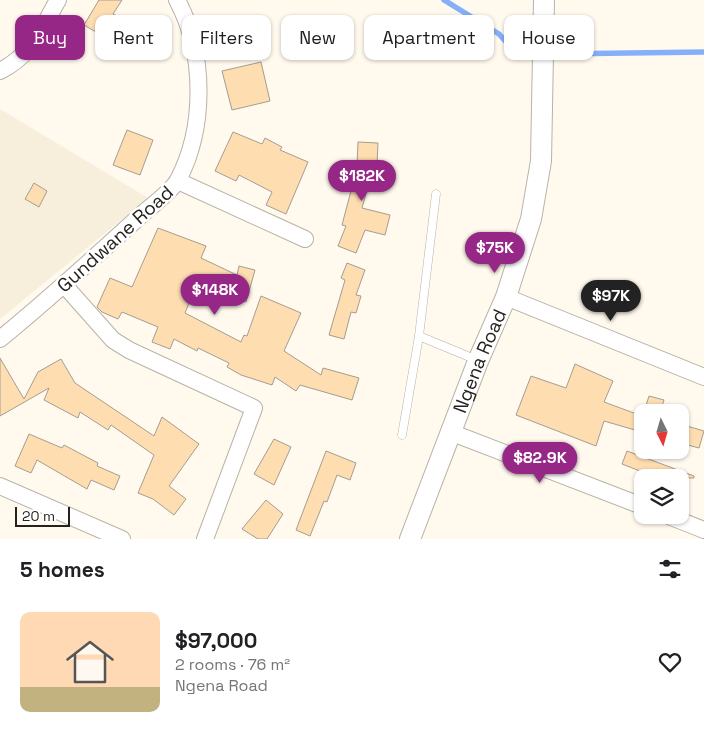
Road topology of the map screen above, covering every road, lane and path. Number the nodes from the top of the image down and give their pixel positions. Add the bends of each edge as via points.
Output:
1 (58, 0) edge
2 (178, 0) edge
3 (544, 0) edge
4 (0, 71) edge
5 (178, 181) junction
6 (436, 194) dead end
7 (305, 239) dead end
8 (65, 286) junction
9 (506, 297) junction
10 (419, 336) junction
11 (0, 339) edge
12 (478, 361) junction
13 (704, 377) edge
14 (450, 432) junction
15 (402, 436) dead end
16 (0, 486) edge
17 (634, 503) edge
18 (689, 524) edge
19 (704, 530) edge
20 (122, 539) edge
21 (205, 539) edge
22 (410, 539) edge

1 - 4 street via 31,48 17,62
2 - 5 street, Gundwane Road via 191,30 200,75 198,112
3 - 9 street, Ngena Road via 541,161 531,219
5 - 7 street
5 - 8 street, Gundwane Road
6 - 10 lane
8 - 11 street, Gundwane Road
8 - 21 street via 113,340 254,408
9 - 12 street, Ngena Road
9 - 13 street
10 - 12 lane
10 - 15 lane
12 - 14 street, Ngena Road
14 - 17 street
14 - 22 street, Ngena Road
16 - 20 street
18 - 19 street

